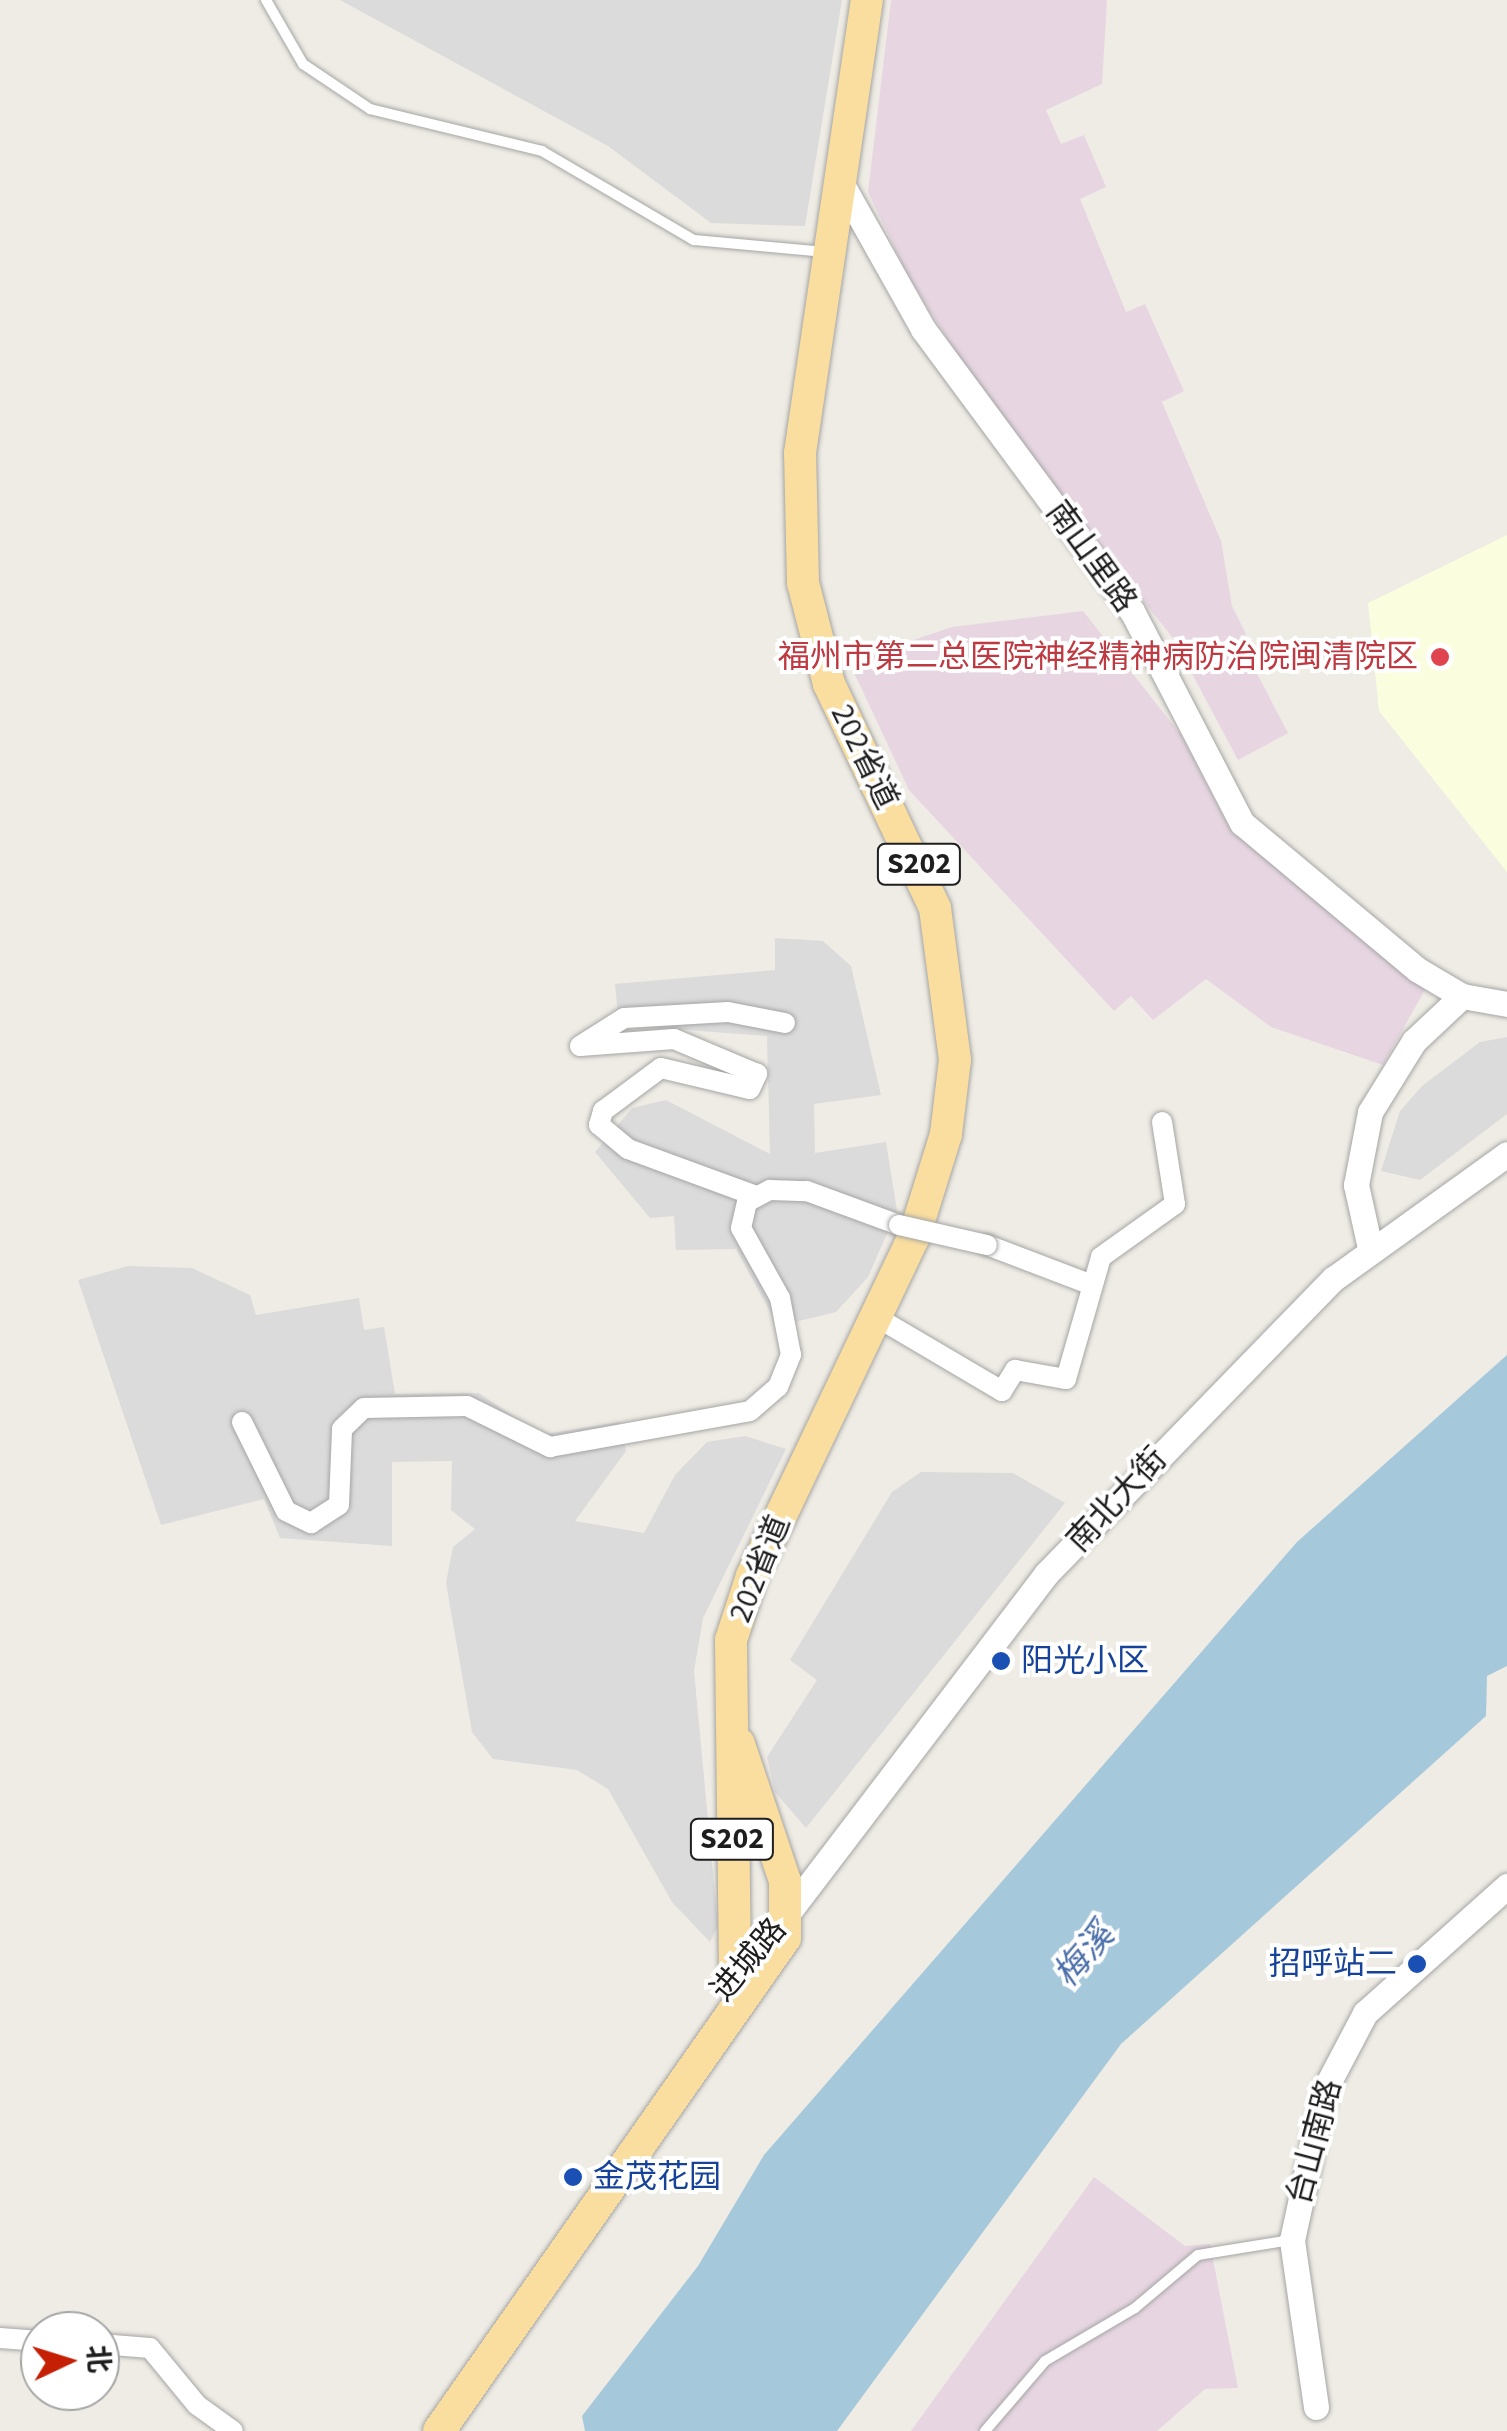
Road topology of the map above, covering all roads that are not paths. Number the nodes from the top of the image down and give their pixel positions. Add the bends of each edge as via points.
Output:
1 (266, 0) edge
2 (867, 0) edge
3 (840, 181) junction
4 (831, 252) junction
5 (1462, 996) junction
6 (1507, 1004) edge
7 (785, 1022) dead end
8 (1162, 1122) dead end
9 (1507, 1154) edge
10 (756, 1196) junction
11 (1370, 1248) junction
12 (1089, 1284) junction
13 (878, 1318) junction
14 (242, 1422) dead end
15 (727, 1707) junction
16 (1507, 1886) edge
17 (792, 1909) junction
18 (735, 1970) junction
19 (1292, 2240) junction
20 (120, 2346) edge
21 (1316, 2407) dead end
22 (233, 2431) edge
23 (415, 2431) edge
24 (439, 2431) edge
25 (985, 2431) edge

1 - 4 lane via 303,64 370,109 542,151 694,240
2 - 3 main road, 202省道 / S202
3 - 4 main road, 202省道 / S202
3 - 5 street, 南山里路 via 923,329 1132,611 1242,823 1418,970
4 - 13 main road, 202省道 / S202 via 798,478 806,610 829,684 924,875 955,1027 942,1152
5 - 6 street, 南山里路
5 - 11 street via 1414,1041 1370,1112 1356,1184
7 - 10 street via 728,1012 624,1018 580,1046 674,1039 757,1074 750,1089 661,1068 603,1111 599,1125 628,1149
8 - 12 street via 1175,1204 1101,1257
9 - 11 street, 南北大街
10 - 12 street, bridge via 822,1194
10 - 14 street via 742,1228 780,1298 791,1356 778,1387 750,1410 550,1447 467,1406 364,1408 342,1429 338,1504 310,1523 286,1512
11 - 17 street, 南北大街 via 1258,1352 1022,1602
12 - 13 street via 1066,1378 1015,1370 1002,1391
13 - 15 main road, 202省道 / S202 via 752,1576 732,1640
15 - 17 main road, 202省道 / S202
15 - 18 main road, 202省道 / S202
16 - 19 street, 台山南路 via 1357,2024 1321,2100
17 - 18 main road, 进城路 / S202
17 - 24 main road, 进城路 / S202 via 785,1938
18 - 23 main road, 进城路 / S202
19 - 21 street, 台山南路
19 - 25 lane via 1187,2262 1135,2308 1046,2361
20 - 22 street via 150,2348 197,2405

